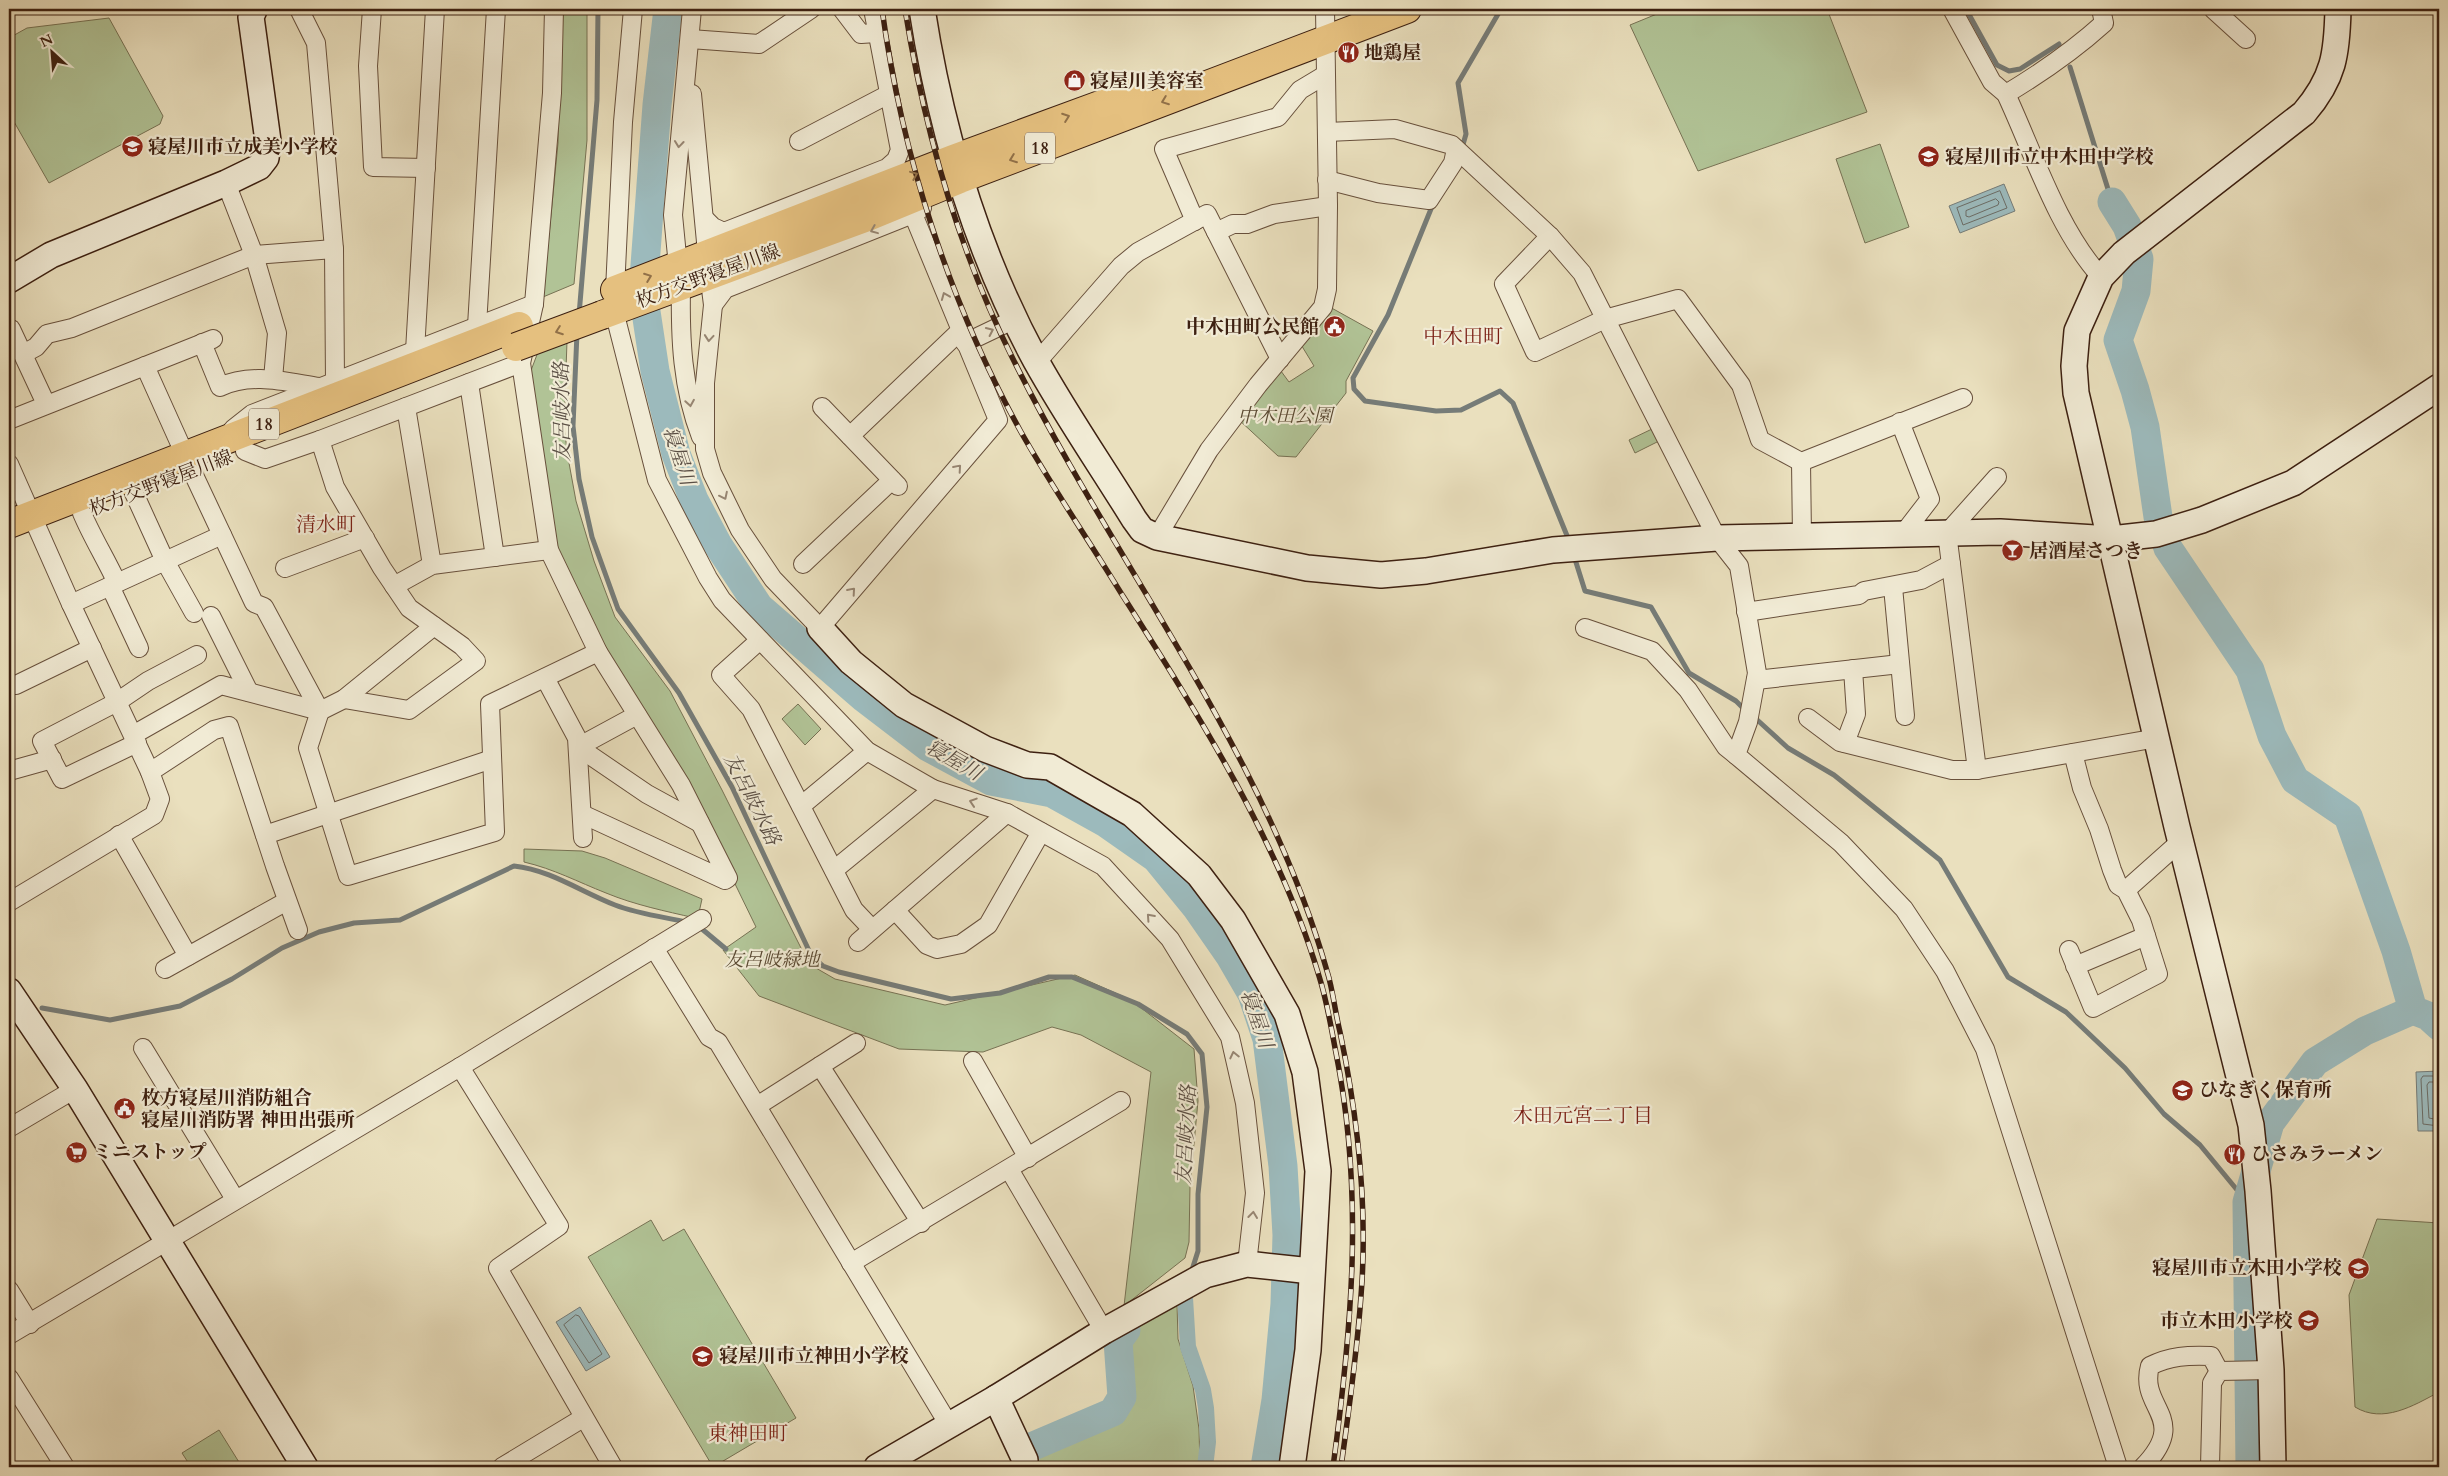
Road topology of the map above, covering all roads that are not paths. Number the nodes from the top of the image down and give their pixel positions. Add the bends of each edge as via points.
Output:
1 (255, 9) edge
2 (299, 9) edge
3 (372, 9) edge
4 (435, 9) edge
5 (496, 9) edge
6 (554, 9) edge
7 (633, 9) edge
8 (692, 9) edge
9 (811, 9) edge
10 (842, 9) edge
11 (873, 9) edge
12 (922, 9) edge
13 (1362, 9) edge
14 (1407, 9) edge
15 (1952, 9) edge
16 (2101, 9) edge
17 (2213, 9) edge
18 (2338, 9) edge
19 (1325, 24) edge
20 (876, 33) junction
21 (690, 39) junction
22 (2246, 39) dead end
23 (688, 59) junction
24 (1325, 75) junction
25 (888, 94) junction
26 (2006, 94) junction
27 (1327, 132) junction
28 (799, 141) dead end
29 (1459, 152) junction
30 (426, 168) junction
31 (957, 169) junction
32 (1327, 180) junction
33 (226, 183) junction
34 (1328, 206) junction
35 (913, 214) junction
36 (704, 218) junction
37 (1195, 221) junction
38 (1216, 232) junction
39 (1550, 236) junction
40 (706, 242) dead end
41 (334, 248) junction
42 (254, 255) junction
43 (676, 277) junction
44 (2101, 277) junction
45 (9, 280) edge
46 (612, 301) junction
47 (534, 304) junction
48 (1605, 319) junction
49 (1015, 320) junction
50 (477, 326) junction
51 (11, 329) dead end
52 (962, 337) junction
53 (519, 346) junction
54 (415, 351) junction
55 (23, 354) junction
56 (1280, 359) junction
57 (1037, 362) junction
58 (145, 366) junction
59 (273, 379) junction
60 (469, 383) junction
61 (327, 384) junction
62 (2439, 387) edge
63 (1963, 398) dead end
64 (46, 404) junction
65 (406, 407) junction
66 (822, 407) dead end
67 (9, 420) edge
68 (1900, 422) junction
69 (850, 436) junction
70 (320, 440) junction
71 (216, 443) junction
72 (705, 449) junction
73 (245, 451) junction
74 (1801, 462) junction
75 (189, 463) junction
76 (9, 464) edge
77 (1997, 477) dead end
78 (134, 493) junction
79 (82, 513) junction
80 (26, 523) edge
81 (1948, 533) junction
82 (1903, 534) junction
83 (222, 535) junction
84 (1802, 536) junction
85 (1157, 537) junction
86 (365, 538) junction
87 (1717, 538) junction
88 (2112, 539) junction
89 (9, 542) edge
90 (548, 550) junction
91 (495, 557) junction
92 (165, 561) junction
93 (804, 564) dead end
94 (1951, 564) junction
95 (432, 565) junction
96 (285, 568) dead end
97 (114, 584) junction
98 (394, 586) junction
99 (1893, 586) junction
100 (71, 604) junction
101 (1746, 612) junction
102 (434, 626) junction
103 (820, 628) junction
104 (1585, 628) dead end
105 (760, 640) junction
106 (92, 648) junction
107 (139, 648) dead end
108 (598, 652) junction
109 (197, 656) dead end
110 (1900, 664) junction
111 (1853, 669) junction
112 (545, 678) junction
113 (1756, 680) junction
114 (16, 685) dead end
115 (248, 692) junction
116 (344, 699) junction
117 (117, 702) junction
118 (320, 711) junction
119 (637, 715) junction
120 (1905, 716) dead end
121 (1808, 718) dead end
122 (2157, 738) junction
123 (135, 739) junction
124 (1845, 743) junction
125 (578, 747) junction
126 (867, 751) junction
127 (2073, 753) junction
128 (1736, 755) junction
129 (52, 759) junction
130 (492, 759) junction
131 (1977, 770) junction
132 (9, 771) edge
133 (150, 772) junction
134 (933, 789) junction
135 (801, 806) junction
136 (582, 814) junction
137 (1008, 814) junction
138 (329, 816) junction
139 (700, 823) junction
140 (1041, 832) junction
141 (119, 835) junction
142 (265, 835) junction
143 (584, 838) dead end
144 (2181, 842) junction
145 (834, 870) junction
146 (2126, 890) junction
147 (287, 901) junction
148 (9, 902) edge
149 (895, 910) junction
150 (702, 920) dead end
151 (872, 929) junction
152 (298, 930) dead end
153 (2146, 936) junction
154 (858, 942) dead end
155 (654, 948) junction
156 (188, 956) junction
157 (165, 969) dead end
158 (9, 991) edge
159 (856, 1042) dead end
160 (143, 1048) dead end
161 (973, 1062) dead end
162 (820, 1066) junction
163 (460, 1067) junction
164 (75, 1089) junction
165 (1121, 1101) dead end
166 (756, 1106) junction
167 (9, 1127) edge
168 (1028, 1158) junction
169 (1009, 1169) junction
170 (235, 1199) junction
171 (921, 1223) junction
172 (167, 1240) junction
173 (851, 1263) junction
174 (1247, 1264) junction
175 (1312, 1271) junction
176 (9, 1290) edge
177 (30, 1324) junction
178 (1104, 1331) junction
179 (9, 1335) edge
180 (2271, 1370) junction
181 (2219, 1371) junction
182 (9, 1378) edge
183 (996, 1398) junction
184 (583, 1418) junction
185 (949, 1425) junction
186 (64, 1467) edge
187 (305, 1467) edge
188 (502, 1467) edge
189 (613, 1467) edge
190 (877, 1467) edge
191 (1024, 1467) edge
192 (1292, 1467) edge
193 (2118, 1467) edge
194 (2143, 1467) edge
195 (2210, 1467) edge
196 (2273, 1467) edge

1 - 33 street via 251,17 268,141 266,158 259,167
2 - 41 street via 316,43
3 - 30 street via 368,66 373,166
4 - 30 street
5 - 50 street
6 - 47 street via 552,93
7 - 46 street
8 - 21 street
9 - 21 street via 758,44
10 - 20 street via 861,34
11 - 20 street
12 - 31 street via 931,70
13 - 19 main road, 枚方交野寝屋川線 / 18
14 - 19 main road, 枚方交野寝屋川線 / 18
15 - 26 street via 1992,82
16 - 26 street via 2104,23 2075,49
17 - 22 street
18 - 44 street via 2333,66 2320,94 2304,113 2134,245
19 - 24 street
19 - 31 main road, 枚方交野寝屋川線 / 18
20 - 25 street
21 - 23 street
23 - 36 street
23 -> 43 street via 673,215
24 - 27 street
24 - 37 street via 1300,90 1278,117 1164,148
25 - 28 street
25 - 36 street via 900,150 896,160 887,168 724,232
26 - 44 street via 2058,211 2082,257
27 - 29 street via 1395,129 1452,145
27 - 32 street
29 - 32 street via 1429,200 1378,193
29 - 39 street
30 - 54 street
31 - 35 street
31 - 43 main road, 枚方交野寝屋川線 / 18
31 - 49 street
32 - 34 street
33 - 42 street
33 - 45 street via 51,254
34 - 38 street via 1274,214 1247,224 1233,224
34 - 56 street via 1327,289 1323,306
52 -> 35 street
35 -> 72 street via 712,297 705,383
36 - 40 street
37 - 38 street via 1207,214
37 - 57 street via 1138,252 1121,266
38 - 56 street
39 - 48 street via 1582,273
39 - 48 street via 1504,284 1535,352
41 - 42 street
41 - 61 street
42 - 55 street via 72,328 47,334 36,347
42 - 59 street via 278,333
43 - 46 main road, 枚方交野寝屋川線 / 18
43 -> 72 street via 680,343 692,414
44 - 88 street via 2078,331 2074,366 2081,417
46 - 53 main road, 枚方交野寝屋川線 / 18, bridge
46 - 105 street via 657,480 722,600
47 - 50 street
47 - 53 street
48 - 74 street via 1678,299 1741,385 1760,440
48 - 87 street
52 -> 49 street
49 - 57 street
50 - 54 street
51 - 55 street
52 - 69 street
103 -> 52 street via 998,420
53 - 60 street
53 - 71 main road, 枚方交野寝屋川線 / 18
53 - 73 main road, 枚方交野寝屋川線 / 18
53 - 90 street
54 - 61 street
55 - 64 street
56 - 85 street via 1209,450
57 - 85 street via 1138,525
58 - 59 street via 208,341 220,387 235,379
58 - 64 street
58 - 75 street
59 - 61 street
60 - 65 street
60 - 91 street
61 - 71 street via 252,414
62 - 88 street via 2292,483 2165,532
63 - 68 street
64 - 67 street
65 - 70 street
65 - 95 street
66 - 69 street
68 - 74 street
68 - 82 street via 1930,499
69 - 93 street via 895,483
70 - 73 street via 265,459
70 - 86 street via 335,487
71 - 75 main road, 枚方交野寝屋川線 / 18
72 -> 103 street via 712,473 740,530 774,579
73 - 75 main road, 枚方交野寝屋川線 / 18
74 - 84 street
75 - 78 main road, 枚方交野寝屋川線 / 18
75 - 80 main road, 枚方交野寝屋川線 / 18
75 - 83 street
76 - 80 street
77 - 81 street
78 - 79 main road, 枚方交野寝屋川線 / 18
78 - 92 street
79 - 80 main road, 枚方交野寝屋川線 / 18
79 - 97 street via 103,553
80 - 89 main road, 枚方交野寝屋川線 / 18
80 - 100 street
81 - 82 street
81 - 88 street via 2000,532
81 - 94 street
82 - 84 street
83 - 92 street
83 - 118 street via 254,603 264,607
84 - 87 street
85 - 87 street via 1307,568 1381,575 1426,571 1520,554
86 - 96 street
86 - 98 street
87 - 101 street via 1739,566
88 - 122 street
90 - 91 street
90 - 108 street
91 - 95 street
92 - 97 street
92 - 115 street via 202,614
94 - 99 street via 1921,580
94 - 131 street
95 - 98 street
97 - 100 street
97 - 107 street
98 - 102 street via 409,608
99 - 101 street via 1864,591 1859,595
99 - 110 street
100 - 106 street
101 - 113 street
102 - 116 street
102 - 116 street via 462,646 476,661 409,710
103 - 175 street via 851,662 904,704 985,749 1026,765 1050,767 1132,814 1199,874 1233,920 1287,1014 1305,1072 1318,1171
104 - 128 street via 1652,651 1688,690 1726,747
105 - 126 street
105 - 135 street via 721,675 751,709
106 - 114 street
106 - 117 street
108 - 112 street
108 - 119 street
109 - 117 street via 148,681
110 - 111 street
110 - 120 street
111 - 113 street
111 - 124 street via 1856,714
112 - 125 street via 577,738
112 - 130 street via 490,704
113 - 128 street
115 - 118 street
115 - 123 street via 221,685
116 - 118 street
117 - 123 street
117 - 129 street via 42,741
118 - 138 street via 308,748
119 - 125 street
119 - 139 street via 681,785
121 - 124 street
122 - 127 street
122 - 144 street
123 - 129 street via 62,779
123 - 133 street
124 - 131 street via 1952,770
125 - 136 street
125 - 139 street via 648,794
126 - 134 street
126 - 135 street
127 - 131 street
127 - 146 street via 2082,788 2112,870 2118,885
128 - 193 street via 1840,843 1904,908 1945,971 1985,1049
129 - 132 street
130 - 138 street
130 - 138 street via 495,832 348,876
133 - 141 street via 160,799 154,815
133 - 142 street via 214,730 229,726
137 -> 134 street
134 - 145 street
135 - 145 street
136 - 139 street via 725,880 728,878
136 - 143 street
137 - 140 street
137 - 149 street
138 - 142 street
140 - 149 street via 988,925 961,944 937,949 927,945
174 -> 140 street via 1256,1193 1245,1103 1230,1037 1170,939 1103,866
141 - 148 street
141 - 156 street
142 - 147 street
144 - 146 street
144 - 180 street via 2251,1125
145 - 151 street via 854,910
146 - 153 street
147 - 152 street
147 - 156 street
149 - 151 street
150 - 155 street
151 - 154 street
153 - 153 street via 2072,958 2093,1008 2158,974
155 - 163 street
155 - 166 street via 709,1037 718,1042
156 - 157 street
158 - 164 street
159 - 162 street
160 - 170 street
161 - 168 street
162 - 166 street
162 - 171 street
163 - 170 street
163 - 184 street via 559,1226 498,1268
164 - 167 street
164 - 172 street
165 - 168 street
166 - 173 street
168 - 169 street
169 - 171 street
169 - 178 street
170 - 172 street
171 - 173 street
172 - 177 street
172 - 187 street
173 - 185 street
174 - 175 street
174 - 178 street via 1205,1275
175 - 192 street via 1308,1350
176 - 177 street
177 - 179 street
178 - 183 street
180 - 181 street
180 - 196 street
181 - 194 street via 2211,1356 2184,1355 2150,1366 2148,1385 2161,1417 2164,1435 2158,1452
181 - 195 street via 2212,1383
182 - 186 street
183 - 185 street
183 - 191 street via 1026,1460
184 - 188 street
184 - 189 street
185 - 190 street

